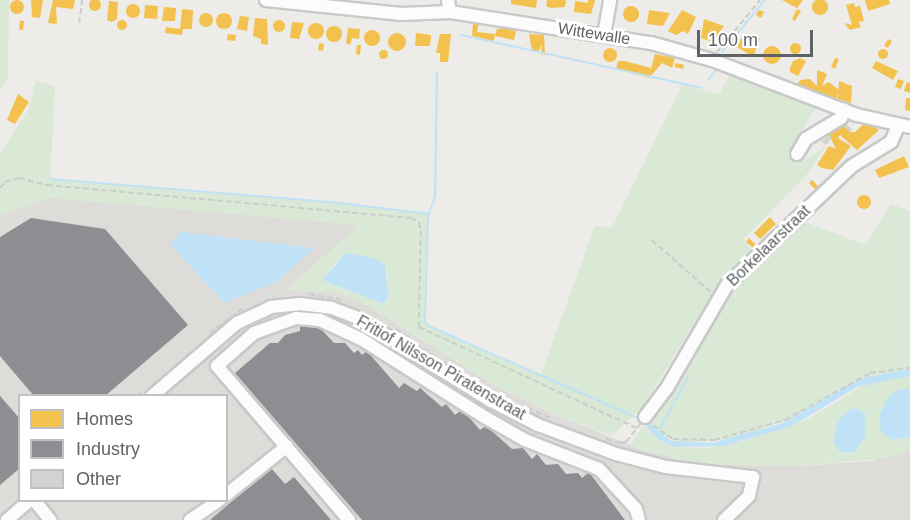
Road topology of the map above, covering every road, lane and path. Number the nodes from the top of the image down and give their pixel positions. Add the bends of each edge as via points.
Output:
1 (82, 0) edge
2 (266, 0) edge
3 (610, 0) edge
4 (760, 0) edge
5 (449, 6) edge
6 (79, 23) dead end
7 (604, 35) junction
8 (712, 60) junction
9 (844, 110) junction
10 (904, 126) edge
11 (797, 154) dead end
12 (0, 188) edge
13 (652, 240) dead end
14 (718, 299) junction
15 (910, 368) edge
16 (154, 394) edge
17 (645, 417) junction
18 (637, 428) junction
19 (619, 443) dead end
20 (287, 446) junction
21 (228, 493) edge
22 (31, 502) edge
23 (33, 502) edge
24 (218, 502) edge
25 (44, 518) edge
26 (7, 520) edge
27 (190, 520) edge
28 (349, 520) edge
29 (639, 520) edge
30 (724, 520) edge

1 - 6 path
2 - 5 street, Wittewalle via 401,14
3 - 7 street
4 - 8 path
5 - 7 street, Wittewalle
7 - 8 street, Wittewalle
8 - 9 street, Wittewalle
9 - 10 street, Wittewalle
9 - 11 street via 841,118 806,139
10 - 14 street, Borkelaarstraat via 891,142 852,166 744,268
12 - 18 path via 4,182 19,178 47,185 411,218 419,222 421,231 419,327
13 - 14 path
14 - 17 street, Borkelaarstraat via 668,386
15 - 17 path via 870,373 802,412 714,440 666,437
16 - 30 street, Fritiof Nilsson Piratenstraat via 237,322 271,307 300,304 332,308 358,318 491,401 557,432 666,467 753,477 749,496
17 - 18 path
18 - 19 path via 626,442
20 - 21 street
20 - 28 street
20 - 29 street via 217,366 254,333 296,318 320,320 361,339 516,435 599,469 636,509
22 - 26 street
23 - 25 street
24 - 27 street

